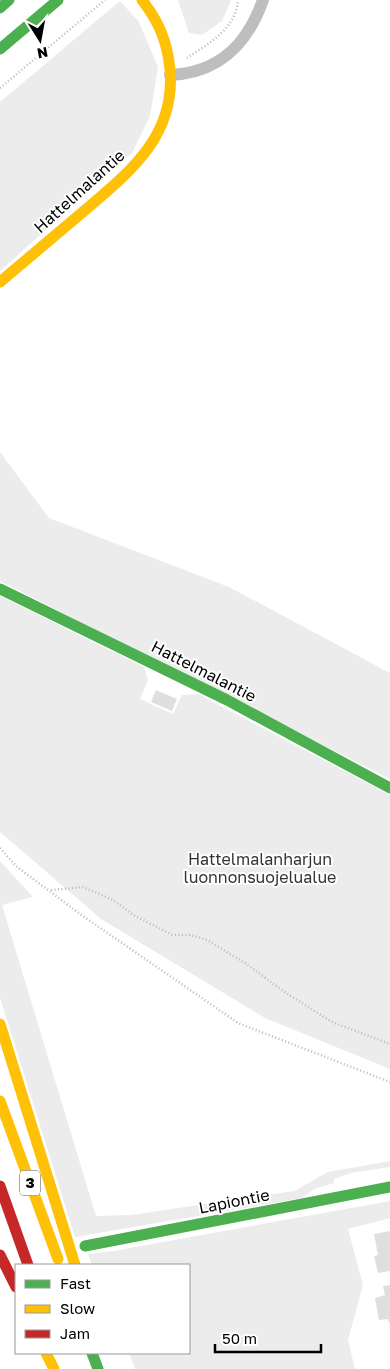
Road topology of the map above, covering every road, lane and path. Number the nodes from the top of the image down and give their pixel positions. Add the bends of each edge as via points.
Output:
1 (9, 0) edge
2 (58, 0) edge
3 (105, 0) edge
4 (142, 0) edge
5 (238, 0) edge
6 (263, 0) edge
7 (0, 8) edge
8 (0, 49) edge
9 (184, 60) dead end
10 (170, 75) junction
11 (0, 88) edge
12 (0, 282) edge
13 (0, 589) edge
14 (390, 788) edge
15 (0, 848) edge
16 (50, 890) junction
17 (0, 1024) edge
18 (390, 1044) edge
19 (390, 1082) edge
20 (0, 1101) edge
21 (0, 1186) edge
22 (390, 1187) edge
23 (85, 1246) dead end
24 (0, 1255) edge
25 (28, 1264) edge
26 (60, 1264) edge
27 (75, 1264) edge
28 (15, 1285) edge
29 (46, 1354) edge
30 (58, 1354) edge
31 (92, 1354) edge
32 (100, 1354) edge
33 (54, 1369) edge
34 (64, 1369) edge
35 (99, 1369) edge

1 - 7 main road
2 - 8 main road
3 - 11 path
4 - 10 main road, Hattelmalantie via 161,30
5 - 9 path via 235,14 221,33
6 - 10 street via 246,35 226,57 203,70
10 - 12 main road, Hattelmalantie via 166,118 151,144 124,176
13 - 14 main road, Hattelmalantie via 227,700
15 - 16 path via 16,866
16 - 18 path via 83,887 114,900 135,916 173,935 207,940 332,1022
16 - 19 path via 238,1023
17 - 27 main road
20 - 26 main road, 3
21 - 25 main road, 3
22 - 23 main road, Lapiontie
24 - 28 main road
29 - 33 main road
30 - 34 main road
31 - 35 main road
32 - 35 main road

